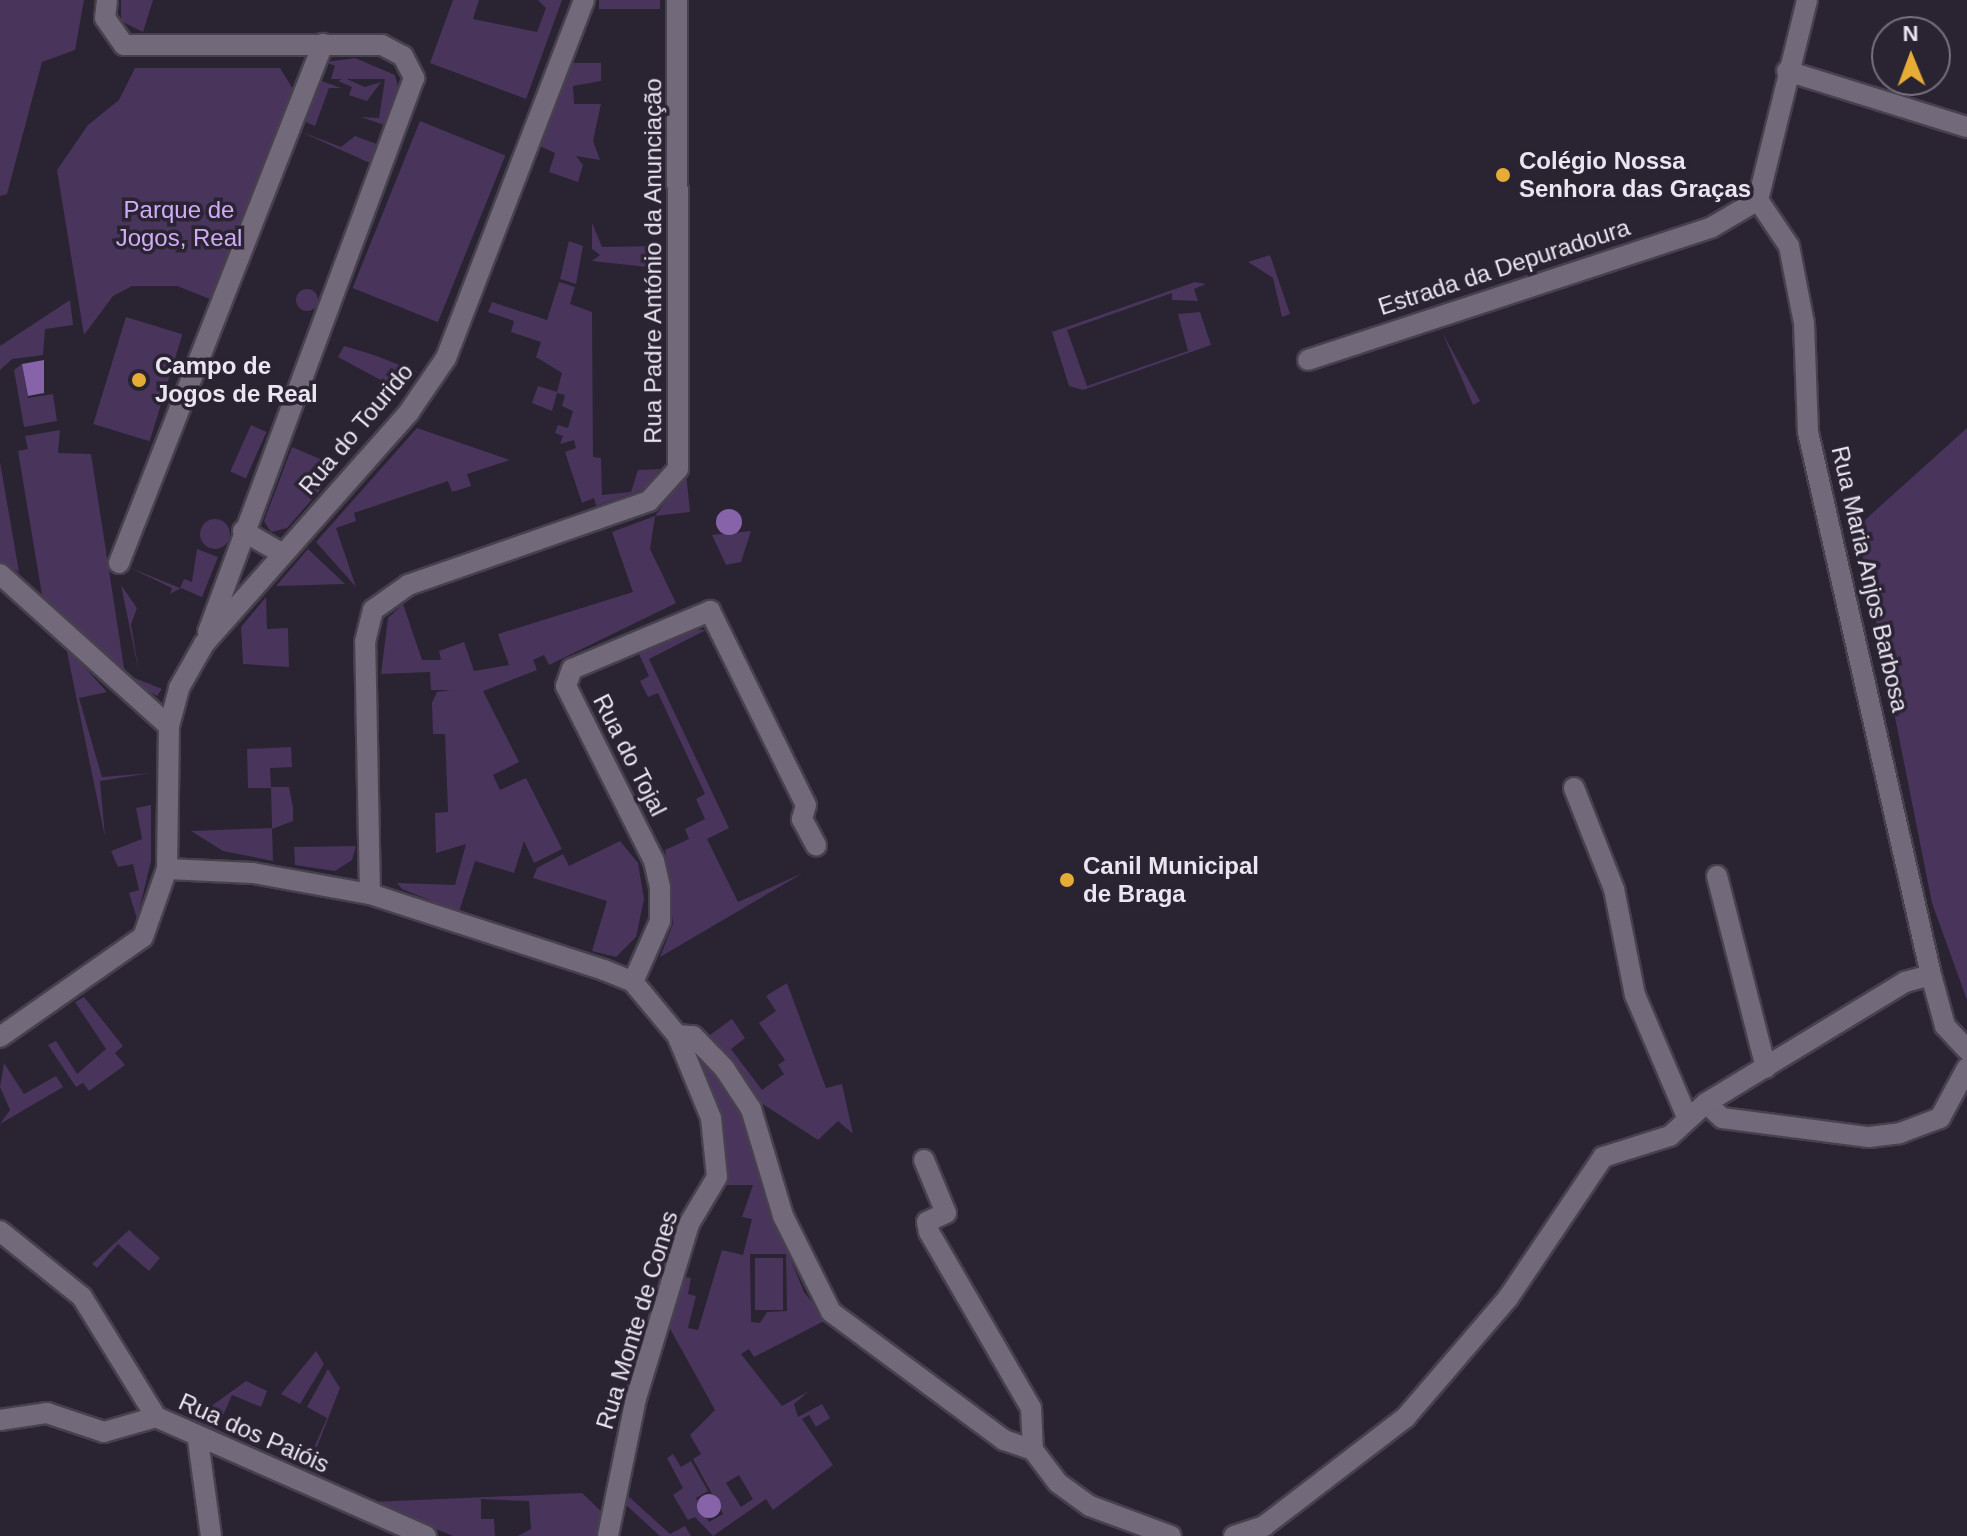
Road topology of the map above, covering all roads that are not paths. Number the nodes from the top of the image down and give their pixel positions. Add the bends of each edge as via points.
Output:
1 (107, 0) edge
2 (584, 0) edge
3 (677, 0) edge
4 (1807, 0) edge
5 (323, 44) junction
6 (1787, 71) junction
7 (1967, 127) edge
8 (1758, 200) junction
9 (1308, 360) dead end
10 (243, 531) junction
11 (283, 554) junction
12 (119, 563) dead end
13 (0, 574) edge
14 (204, 644) junction
15 (169, 726) junction
16 (1574, 788) dead end
17 (816, 845) dead end
18 (167, 869) junction
19 (1717, 876) dead end
20 (370, 894) junction
21 (1931, 975) junction
22 (633, 982) junction
23 (677, 1035) junction
24 (0, 1037) edge
25 (1967, 1050) edge
26 (1766, 1068) junction
27 (1967, 1068) edge
28 (1706, 1103) junction
29 (1687, 1117) junction
30 (924, 1160) dead end
31 (0, 1231) edge
32 (156, 1417) junction
33 (0, 1420) edge
34 (198, 1440) junction
35 (1033, 1450) junction
36 (211, 1536) edge
37 (426, 1536) edge
38 (608, 1536) edge
39 (1171, 1536) edge
40 (1234, 1536) edge

1 - 5 street via 112,33 142,49
2 - 11 street, Rua do Tourido via 446,358 409,412
3 - 20 street, Rua Padre António da Anunciação via 678,469 649,501 408,585 373,610 365,642
4 - 6 street
5 - 10 street via 394,49 414,78 414,94
5 - 12 street
6 - 7 street
6 - 8 street
8 - 9 street, Estrada da Depuradoura via 1712,227
8 - 21 street, Rua Maria Anjos Barbosa via 1789,246 1804,323 1808,432
10 - 11 street
10 - 14 street
11 - 14 street, Rua do Tourido
13 - 15 street
14 - 15 street, Rua do Tourido
15 - 18 street, Rua do Tourido
16 - 29 street via 1614,889 1635,995
17 - 22 street, Rua do Tojal via 802,819 806,805 710,611 572,669 566,686 654,861 660,887 660,921
18 - 20 street via 253,873
18 - 24 street, Rua do Tourido via 143,937
19 - 26 street
20 - 22 street
21 - 25 street, Rua Maria Anjos Barbosa via 1945,1026
21 - 26 street via 1905,982
22 - 23 street
23 - 35 street via 703,1046 751,1109 783,1216 831,1312 1004,1440
23 - 38 street, Rua Monte de Cones via 711,1118 717,1177 689,1224 636,1398
26 - 28 street
27 - 28 street via 1940,1118 1869,1137 1722,1118
28 - 29 street
29 - 40 street via 1670,1136 1603,1157 1508,1298 1369,1452 1264,1526
30 - 35 street via 946,1213 927,1222 929,1232 1031,1408
31 - 32 street, Rua dos Paióis via 82,1297
32 - 33 street via 104,1432 47,1413
32 - 34 street, Rua dos Paióis
34 - 36 street
34 - 37 street, Rua dos Paióis
35 - 39 street via 1058,1483 1090,1506

